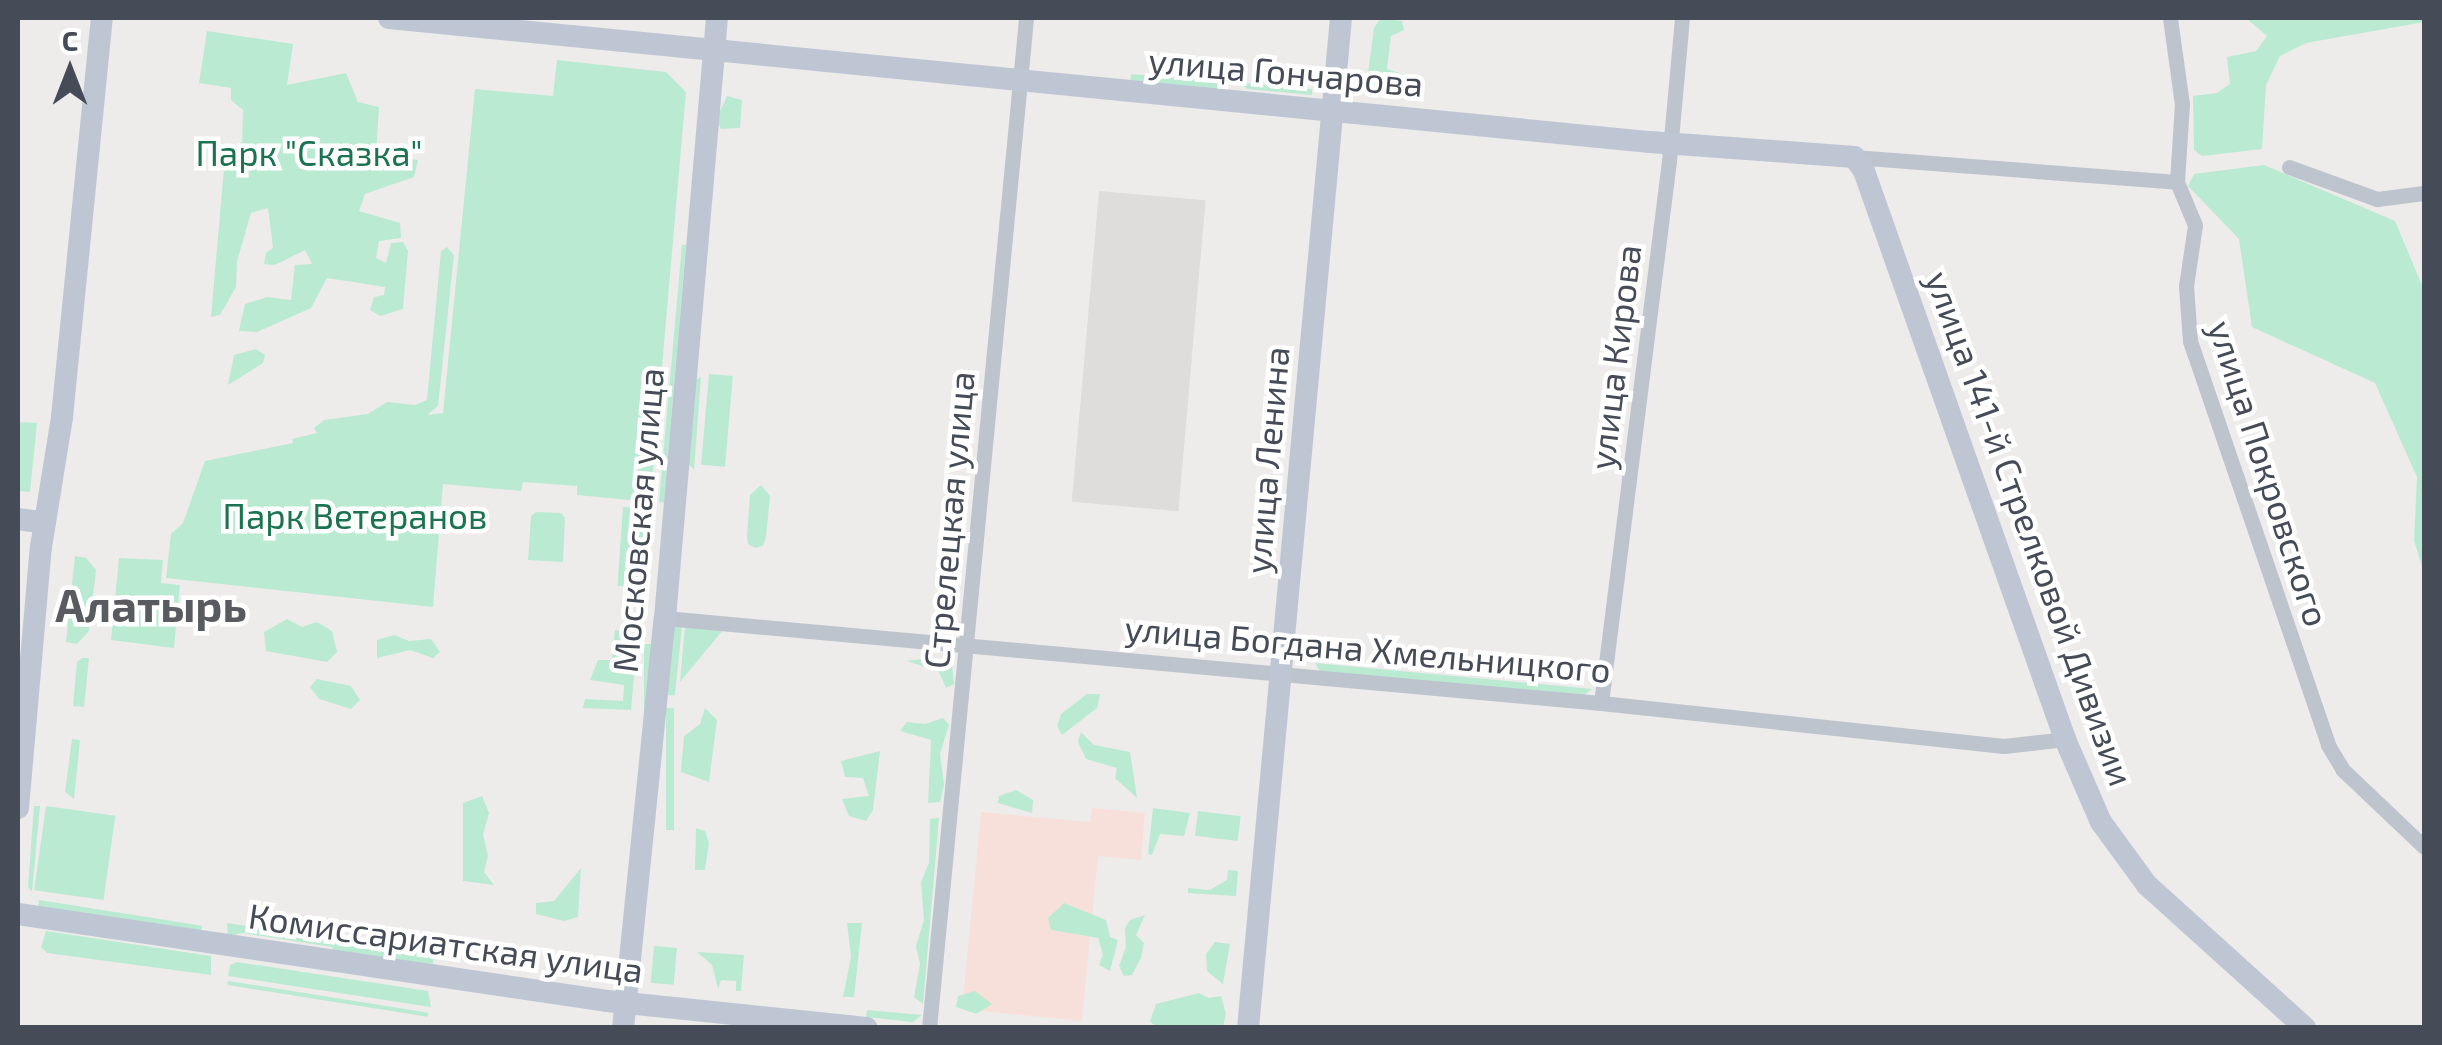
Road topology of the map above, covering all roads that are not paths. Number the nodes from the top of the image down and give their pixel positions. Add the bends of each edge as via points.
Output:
1 (102, 18) edge
2 (389, 18) edge
3 (716, 18) edge
4 (1026, 18) edge
5 (1340, 18) edge
6 (1682, 18) edge
7 (2170, 18) edge
8 (414, 19) edge
9 (713, 52) junction
10 (1020, 81) junction
11 (1332, 110) junction
12 (1670, 144) junction
13 (1854, 157) junction
14 (2289, 167) dead end
15 (2177, 182) junction
16 (2424, 192) edge
17 (18, 519) edge
18 (46, 523) junction
19 (665, 618) junction
20 (966, 648) junction
21 (1280, 674) junction
22 (1601, 703) junction
23 (2065, 739) junction
24 (18, 808) edge
25 (2424, 847) edge
26 (18, 914) edge
27 (625, 1004) junction
28 (623, 1028) edge
29 (867, 1028) edge
30 (929, 1028) edge
31 (1248, 1028) edge
32 (2304, 1028) edge

1 - 18 street
2 - 8 street, улица Гончарова
3 - 9 street, Московская улица
4 - 10 street, Стрелецкая улица
5 - 11 street, улица Ленина
6 - 12 street, улица Кирова
7 - 15 street, улица Покровского via 2182,104
8 - 9 street, улица Гончарова
9 - 10 street, улица Гончарова
9 - 19 street, Московская улица
10 - 11 street, улица Гончарова
10 - 20 street, Стрелецкая улица
11 - 12 street, улица Гончарова
11 - 21 street, улица Ленина
12 - 13 street, улица Гончарова
12 - 22 street, улица Кирова
13 - 15 street, улица Гончарова
13 - 23 street, улица 141-й Стрелковой Дивизии
14 - 16 street via 2377,199
15 - 25 street, улица Покровского via 2195,225 2186,286 2190,341 2328,744 2343,770
17 - 18 street
18 - 24 street
19 - 20 street, улица Богдана Хмельницкого
19 - 27 street, Московская улица
20 - 21 street, улица Богдана Хмельницкого
20 - 30 street, Стрелецкая улица
21 - 22 street, улица Богдана Хмельницкого
21 - 31 street, улица Ленина
22 - 23 street, улица Богдана Хмельницкого via 2004,746
23 - 32 street, улица 141-й Стрелковой Дивизии via 2101,822 2146,886
26 - 27 street, Комиссариатская улица
27 - 28 street, Московская улица
27 - 29 street, Комиссариатская улица

